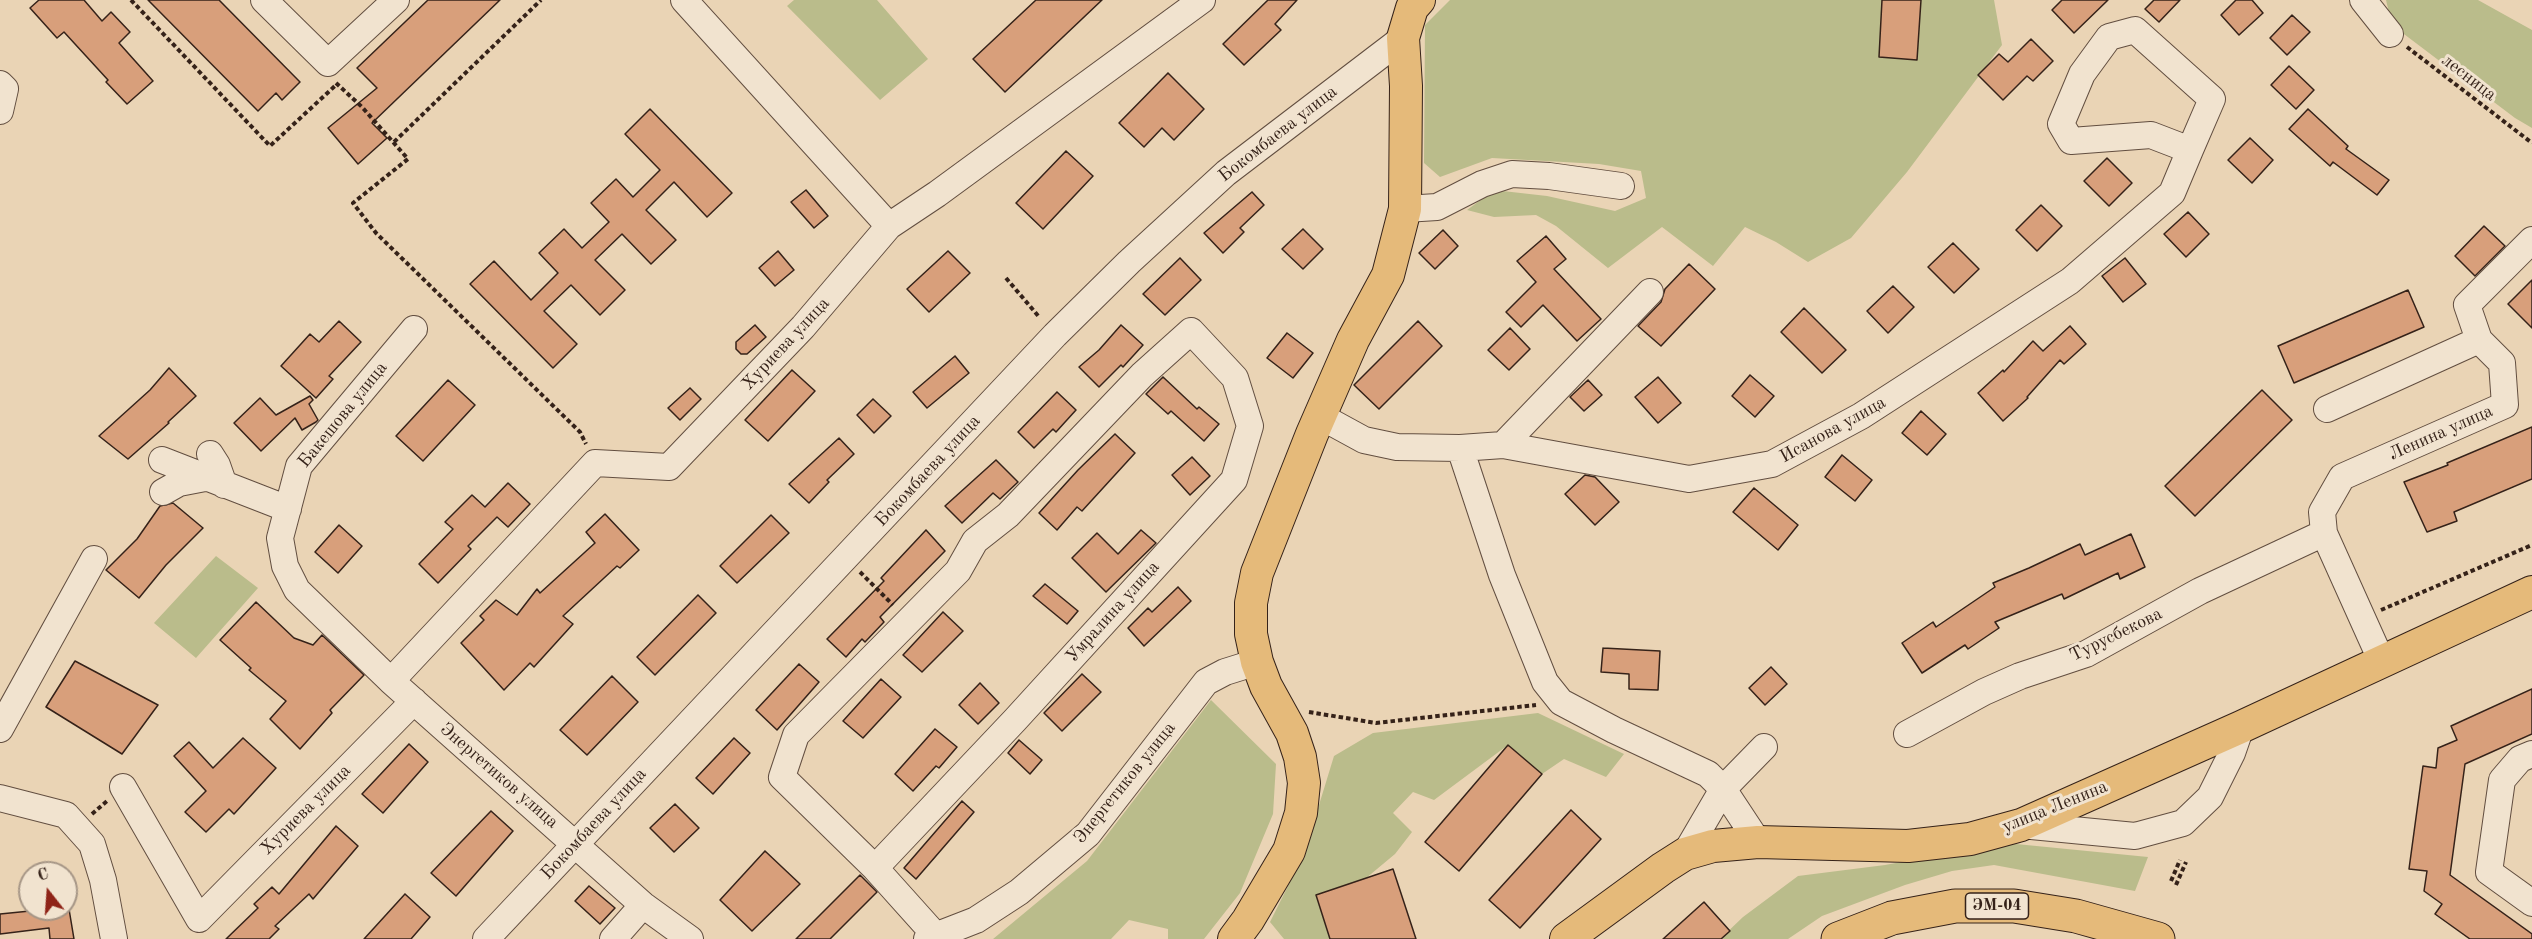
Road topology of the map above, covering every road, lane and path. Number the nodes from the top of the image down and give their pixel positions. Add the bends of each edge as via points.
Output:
1 (130, 0) edge
2 (264, 0) edge
3 (396, 0) edge
4 (542, 0) edge
5 (684, 0) edge
6 (1202, 0) edge
7 (2363, 0) edge
8 (1411, 3) edge
9 (2390, 34) joint
10 (1403, 38) junction
11 (332, 74) junction
12 (394, 142) junction
13 (2532, 143) edge
14 (2190, 150) junction
15 (1621, 186) dead end
16 (1405, 209) junction
17 (889, 226) junction
18 (2532, 240) edge
19 (1006, 278) dead end
20 (1650, 292) dead end
21 (414, 330) dead end
22 (1055, 335) junction
23 (2479, 340) junction
24 (2327, 409) dead end
25 (1320, 416) junction
26 (1503, 446) junction
27 (1460, 448) junction
28 (162, 460) dead end
29 (595, 463) junction
30 (213, 472) junction
31 (163, 492) dead end
32 (288, 509) junction
33 (2324, 533) junction
34 (2532, 545) edge
35 (94, 559) dead end
36 (846, 559) junction
37 (2532, 592) edge
38 (2363, 618) junction
39 (909, 620) junction
40 (1257, 662) junction
41 (2382, 662) junction
42 (391, 681) junction
43 (414, 701) junction
44 (1561, 702) junction
45 (1307, 712) dead end
46 (2241, 727) junction
47 (0, 729) edge
48 (1907, 734) dead end
49 (1764, 747) dead end
50 (2532, 754) edge
51 (123, 787) joint
52 (1723, 789) junction
53 (0, 798) edge
54 (2020, 825) junction
55 (77, 827) junction
56 (1758, 842) junction
57 (575, 844) junction
58 (1685, 855) junction
59 (2180, 860) dead end
60 (2186, 862) dead end
61 (875, 868) junction
62 (2171, 881) dead end
63 (2176, 885) dead end
64 (2532, 903) edge
65 (643, 905) junction
66 (1894, 928) edge
67 (1248, 933) edge
68 (932, 938) edge
69 (114, 939) edge
70 (486, 939) edge
71 (613, 939) edge
72 (690, 939) edge
73 (1566, 939) edge
74 (1838, 939) edge
75 (2158, 939) edge

1 - 11 path via 270,146
2 - 11 street
3 - 11 street
4 - 12 path
5 - 17 street
6 - 17 street, Хуриева улица
7 - 9 street
8 - 10 main road
9 - 13 path, лесница
10 - 16 main road
10 - 22 street, Бокомбаева улица via 1226,173
11 - 12 path
12 - 29 path via 408,159 353,203 376,233 580,432
14 - 14 street, Исанова улица via 2151,135 2071,141 2061,124 2082,74 2109,37 2134,30 2212,99
14 - 26 street, Исанова улица via 2172,193 2070,281 1860,416 1772,464 1689,479
15 - 16 street via 1512,174 1437,207
16 - 25 main road via 1388,275 1353,340
17 - 29 street, Хуриева улица via 803,327 669,467
18 - 23 street via 2467,305
19 - 22 path
20 - 26 street
21 - 32 street, Бакешова улица via 299,466
22 - 36 street, Бокомбаева улица
23 - 24 street
23 - 33 street, Ленина улица via 2502,363 2505,405 2342,477 2322,512
25 - 27 street, Исанова улица via 1364,440 1397,447
25 - 40 main road via 1257,573 1251,603 1251,634
26 - 27 street, Исанова улица
27 - 44 street via 1534,659
28 - 30 street
29 - 42 street
30 - 31 street
30 - 32 street
32 - 42 street, Бакешова улица via 280,538 285,566 297,590
33 - 38 street, Ленина улица
33 - 48 street, Турусбекова via 2200,591 2086,654 1984,692
34 - 38 path
35 - 47 street
36 - 39 path
36 - 57 street, Бокомбаева улица
37 - 41 main road, улица Ленина
38 - 41 street, Ленина улица
39 - 61 street via 796,735 782,777
39 - 61 street, Умралина улица via 958,571 975,541 1008,515 1142,375 1191,331 1236,378 1250,426 1234,480
40 - 67 main road via 1292,733 1304,783 1301,813 1288,851
40 - 68 street, Энергетиков улица via 1206,682 1079,842 1019,892 976,920
41 - 46 main road, улица Ленина
42 - 43 street, Энергетиков улица
43 - 51 street, Хуриева улица via 199,919
43 - 57 street, Энергетиков улица
44 - 45 path via 1376,723
44 - 52 street via 1708,774
46 - 54 main road, улица Ленина
46 - 54 street via 2210,797 2183,823 2135,837
49 - 52 street
50 - 64 street via 2520,759 2502,780 2489,872
51 - 55 path
52 - 56 street
52 - 58 street
53 - 55 street via 66,815
54 - 56 main road, улица Ленина via 1970,839 1908,846
55 - 69 street via 92,843
56 - 58 main road, улица Ленина via 1713,846
57 - 65 street, Энергетиков улица
57 - 70 street, Бокомбаева улица
58 - 73 main road, улица Ленина
59 - 62 path
60 - 63 path
61 - 68 street
65 - 71 street
65 - 72 street, Энергетиков улица
66 - 74 highway, ЭМ-04
66 - 75 highway, ЭМ-04 via 1955,906 2014,906 2076,916

